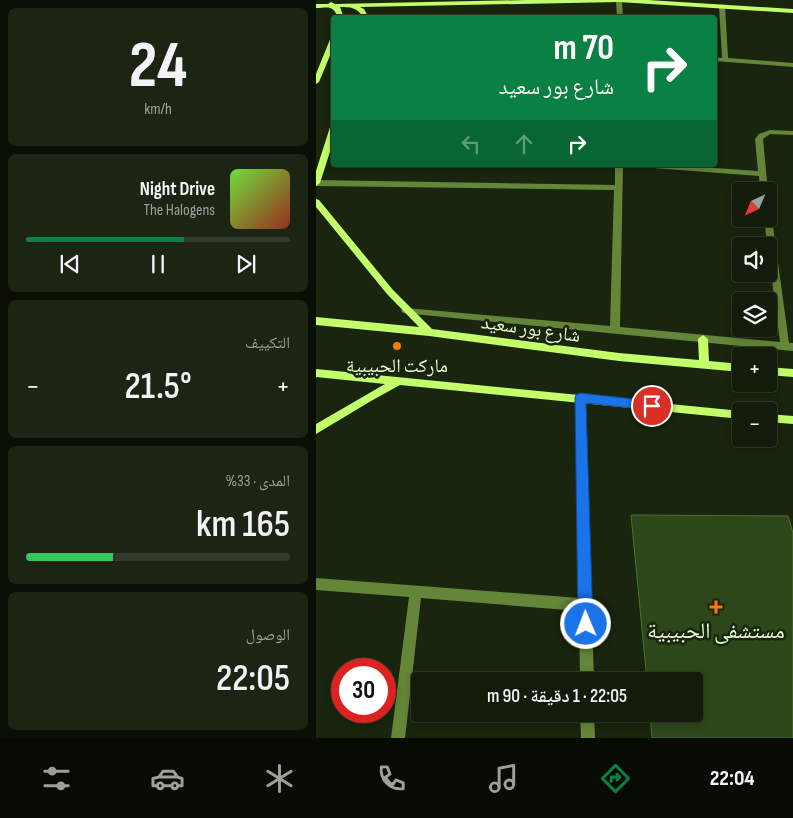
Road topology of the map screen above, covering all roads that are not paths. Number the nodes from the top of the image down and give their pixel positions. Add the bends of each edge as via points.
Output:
1 (327, 0) edge
2 (340, 0) edge
3 (620, 0) edge
4 (316, 6) edge
5 (334, 6) junction
6 (352, 6) junction
7 (722, 6) junction
8 (793, 11) edge
9 (340, 15) edge
10 (364, 15) edge
11 (620, 15) edge
12 (331, 44) edge
13 (717, 59) edge
14 (724, 60) junction
15 (793, 65) edge
16 (316, 82) edge
17 (793, 134) edge
18 (331, 136) edge
19 (619, 167) edge
20 (667, 167) edge
21 (761, 174) junction
22 (762, 182) edge
23 (316, 183) edge
24 (619, 188) junction
25 (316, 202) edge
26 (769, 228) edge
27 (406, 311) junction
28 (316, 321) edge
29 (615, 330) junction
30 (429, 332) junction
31 (703, 339) junction
32 (789, 347) edge
33 (704, 365) junction
34 (732, 367) edge
35 (777, 372) edge
36 (316, 373) edge
37 (793, 373) edge
38 (398, 381) junction
39 (580, 398) junction
40 (732, 414) edge
41 (777, 419) edge
42 (793, 420) edge
43 (316, 430) edge
44 (316, 584) edge
45 (416, 592) junction
46 (585, 605) junction
47 (587, 672) edge
48 (588, 722) edge
49 (398, 738) edge
50 (588, 738) edge

1 - 5 street
2 - 6 street
3 - 6 street
3 - 7 street
3 - 11 street
4 - 5 street
5 - 6 street
5 - 9 street
6 - 10 street via 362,10
7 - 8 street
7 - 14 street
12 - 16 street
13 - 14 street
14 - 15 street
17 - 21 street via 768,132 759,139
18 - 23 street
19 - 24 street
20 - 21 street
21 - 22 street
23 - 24 street
24 - 29 street
25 - 27 street
26 - 32 street
27 - 29 street
27 - 30 street
28 - 30 street, شارع بور سعيد
29 - 31 street
30 - 33 street, شارع بور سعيد via 619,358
31 - 32 street
31 - 33 street
33 - 34 street, شارع بور سعيد
35 - 37 street
36 - 38 street
38 - 39 street
38 - 43 street
39 - 40 street
39 - 46 street
41 - 42 street
44 - 45 street
45 - 46 street
45 - 49 street
46 - 47 street
48 - 50 street

